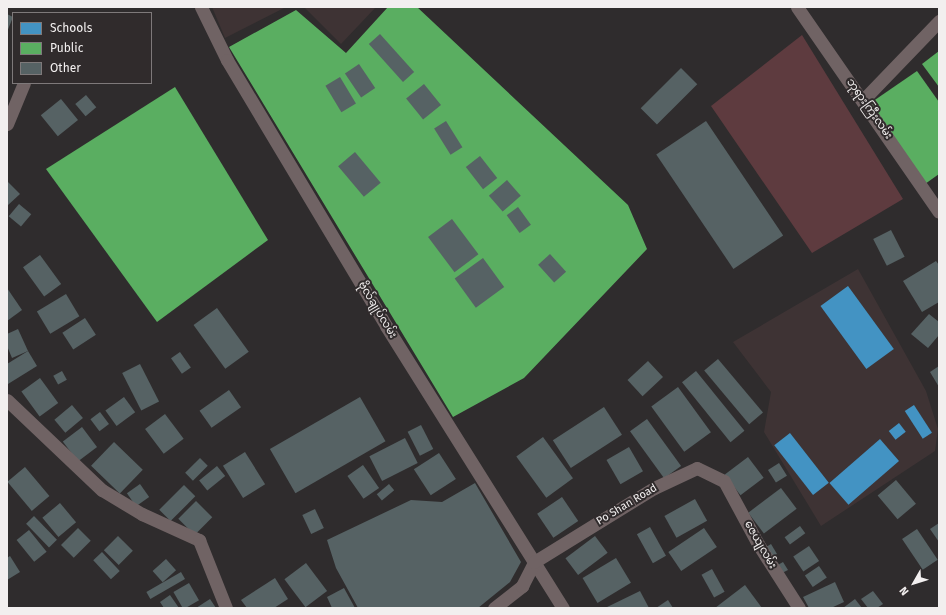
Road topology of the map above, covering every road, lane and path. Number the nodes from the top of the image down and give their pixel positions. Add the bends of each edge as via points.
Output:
1 (201, 7) edge
2 (797, 7) edge
3 (939, 21) edge
4 (24, 84) edge
5 (863, 100) junction
6 (7, 124) edge
7 (939, 212) edge
8 (7, 400) edge
9 (724, 481) joint
10 (534, 562) junction
11 (226, 608) edge
12 (494, 608) edge
13 (563, 608) edge
14 (799, 608) edge

1 - 10 street, ဗိုလ်ချုပ်လမ်း via 227,60 386,326
2 - 5 street, ဘုရားကြီးလမ်း
3 - 5 street
4 - 6 street
5 - 7 street, ဘုရားကြီးလမ်း
8 - 11 street via 102,490 142,514 199,540
9 - 10 street, Po Shan Road via 697,468 654,488
9 - 14 street, ဇေယျလမ်း via 758,544
10 - 12 street via 522,586
10 - 13 street, ဗိုလ်ချုပ်လမ်း

